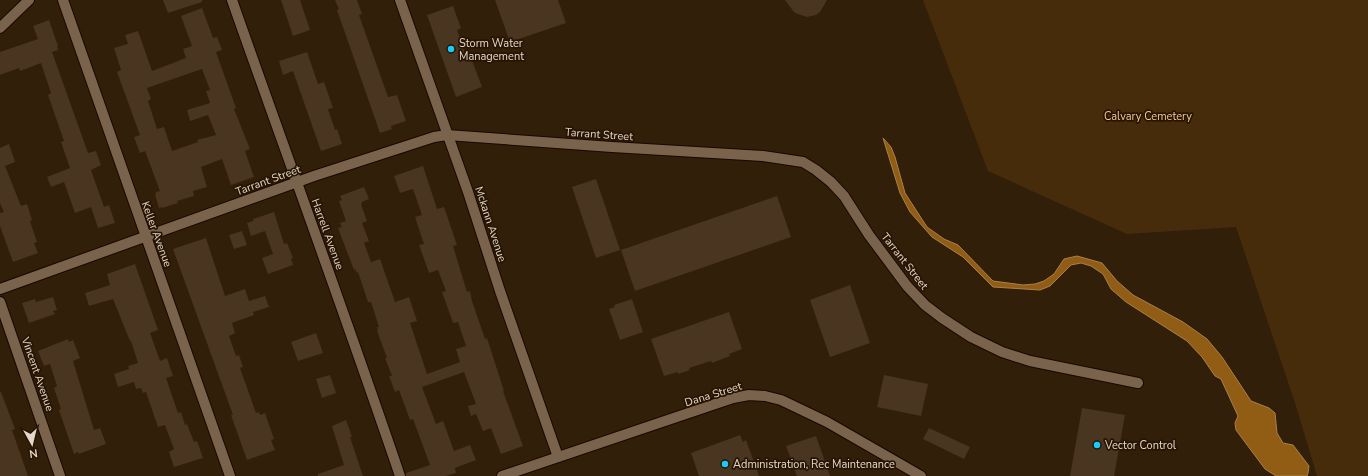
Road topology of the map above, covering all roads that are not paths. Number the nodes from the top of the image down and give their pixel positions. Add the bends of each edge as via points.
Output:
1 (29, 0) edge
2 (63, 0) edge
3 (232, 0) edge
4 (400, 0) edge
5 (0, 28) edge
6 (447, 135) junction
7 (296, 183) junction
8 (146, 237) junction
9 (0, 289) edge
10 (0, 302) edge
11 (1138, 383) dead end
12 (558, 456) junction
13 (60, 476) edge
14 (230, 476) edge
15 (400, 476) edge
16 (502, 476) edge
17 (920, 476) edge

1 - 5 street
2 - 8 street, Keller Avenue
3 - 7 street, Harrell Avenue
4 - 6 street, Mckann Avenue
6 - 7 street, Tarrant Street via 434,137
6 - 11 street, Tarrant Street via 763,156 803,162 832,182 907,286 942,318 971,337 1002,352 1030,361
6 - 12 street, Mckann Avenue
7 - 8 street, Tarrant Street
7 - 15 street, Harrell Avenue
8 - 9 street, Tarrant Street
8 - 14 street, Keller Avenue
10 - 13 street, Vincent Avenue
12 - 16 street, Dana Street
12 - 17 street, Dana Street via 733,398 749,395 781,400 827,422

